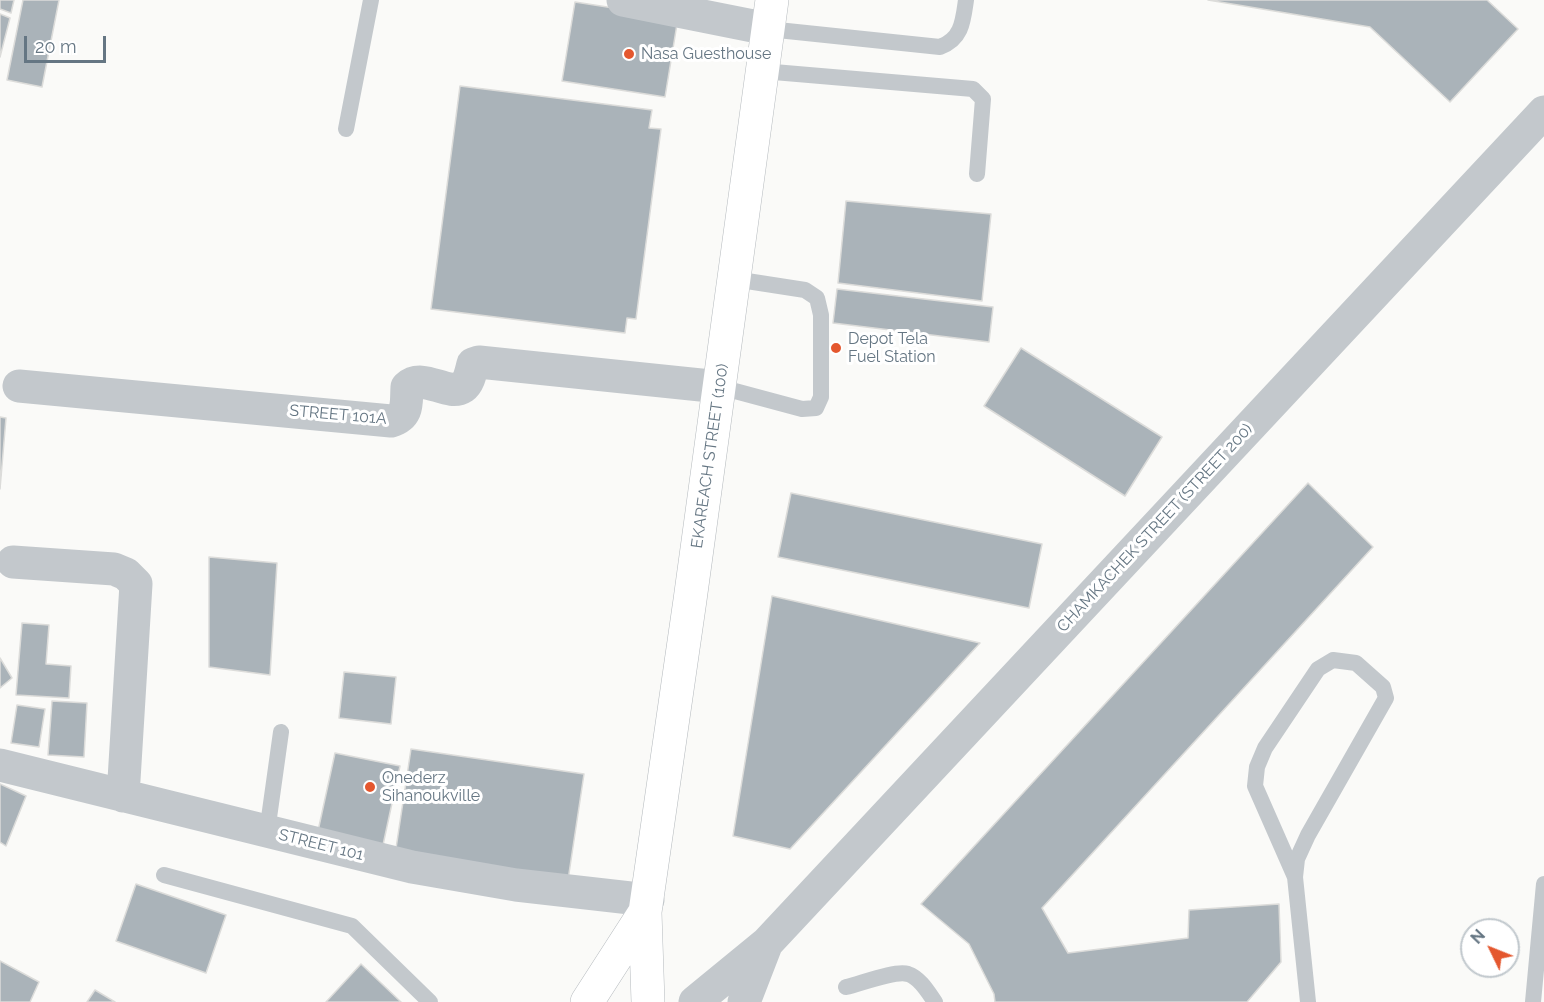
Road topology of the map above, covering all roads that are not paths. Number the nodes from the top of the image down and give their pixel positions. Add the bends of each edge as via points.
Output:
1 (371, 0) edge
2 (623, 0) edge
3 (966, 0) edge
4 (770, 14) edge
5 (762, 71) junction
6 (1544, 112) edge
7 (346, 129) dead end
8 (977, 174) dead end
9 (734, 279) junction
10 (19, 386) dead end
11 (720, 387) junction
12 (13, 562) dead end
13 (281, 732) dead end
14 (0, 765) edge
15 (123, 796) junction
16 (267, 832) junction
17 (164, 875) dead end
18 (1295, 877) junction
19 (1544, 884) edge
20 (646, 906) junction
21 (766, 943) junction
22 (846, 987) dead end
23 (430, 1002) edge
24 (587, 1002) edge
25 (648, 1002) edge
26 (695, 1002) edge
27 (744, 1002) edge
28 (935, 1002) edge
29 (1308, 1002) edge
30 (1533, 1002) edge

1 - 7 lane
2 - 4 street
3 - 4 lane via 959,34 940,47
4 - 5 main road, EKAREACH STREET (100)
5 - 8 lane via 973,89 983,99
5 - 9 main road, EKAREACH STREET (100)
6 - 21 street, CHAMKACHEK STREET (STREET 200)
9 - 11 main road, EKAREACH STREET (100)
9 - 11 lane via 805,290 817,298 821,315 821,397 816,408 802,409
10 - 11 street, STREET 101A via 391,420 400,418 405,411 407,387 412,382 456,389 466,382 473,364 479,362
11 - 20 main road, EKAREACH STREET (100)
12 - 15 street via 114,569 136,584
13 - 16 lane
14 - 15 street, STREET 101
15 - 16 street, STREET 101
16 - 20 street, STREET 101 via 412,867
17 - 23 lane via 352,926
18 - 18 lane via 1255,786 1257,767 1264,748 1317,669 1333,660 1356,663 1383,687 1386,698 1308,835 1297,860
18 - 29 lane
19 - 30 lane
20 - 24 main road
20 - 25 main road
21 - 26 street, CHAMKACHEK STREET (STREET 200)
21 - 27 street, CHAMKACHEK STREET (STREET 200)
22 - 28 lane via 899,973 909,974

